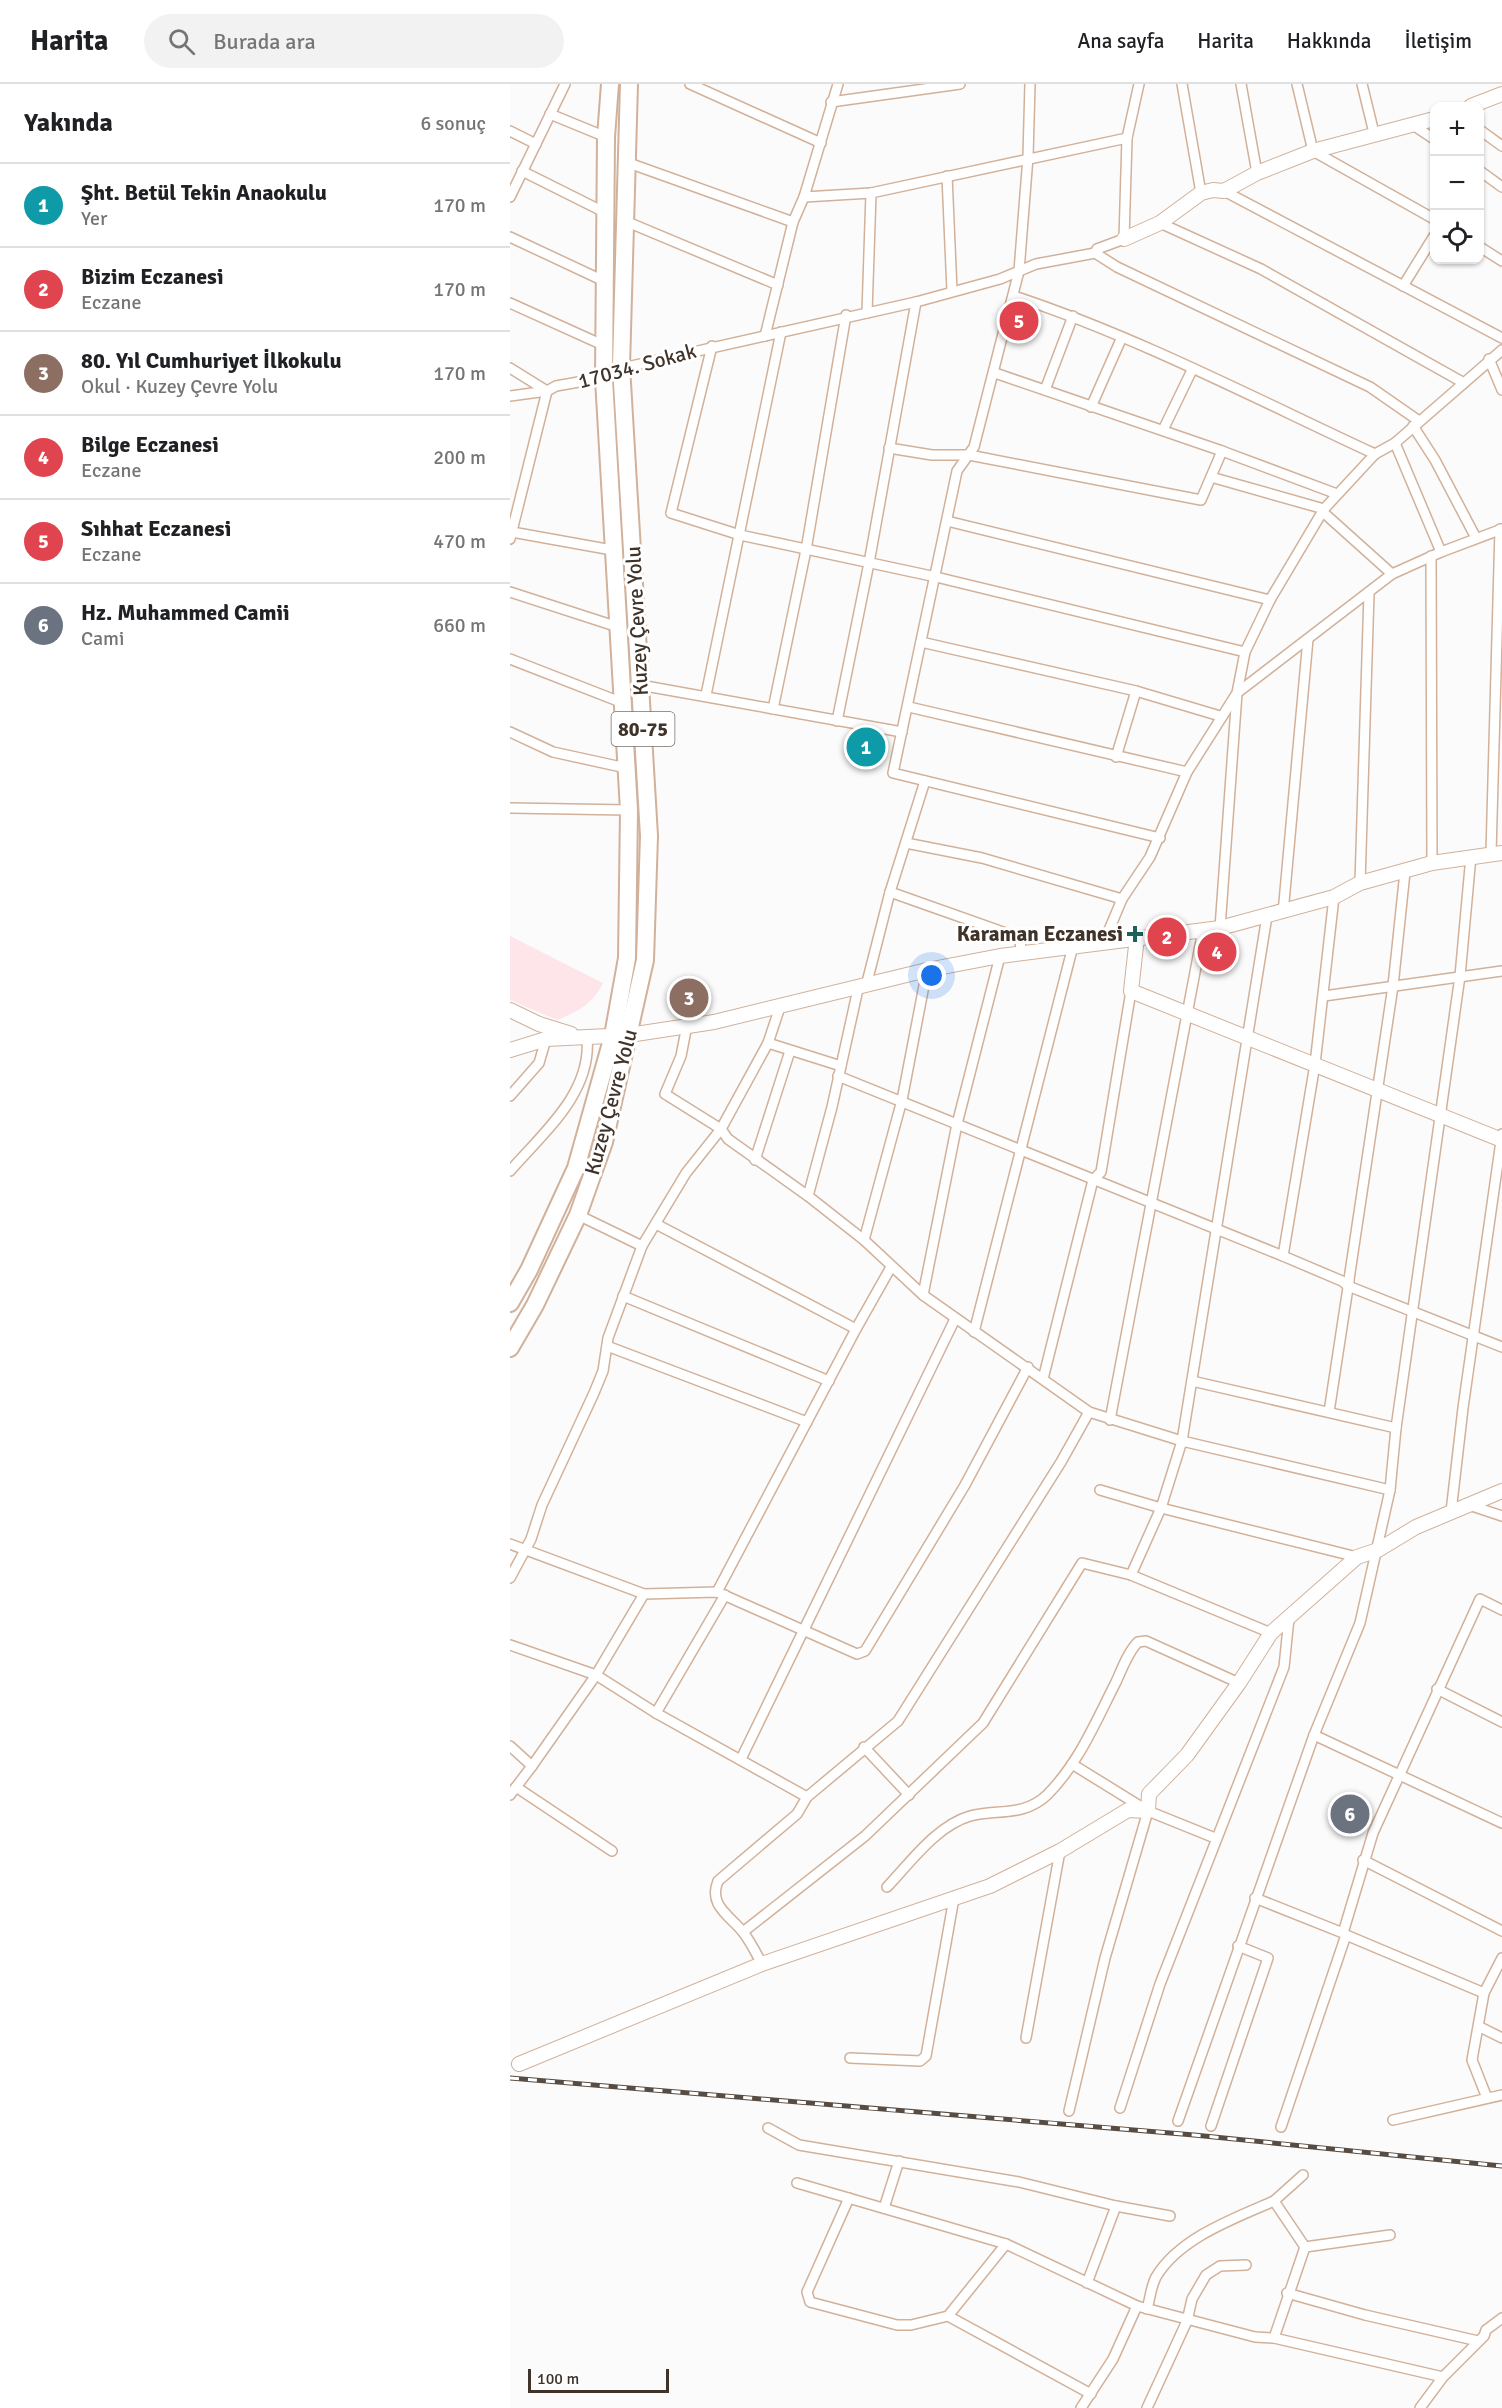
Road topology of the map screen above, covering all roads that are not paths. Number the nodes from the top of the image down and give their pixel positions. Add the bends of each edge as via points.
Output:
1 (565, 84) edge
2 (610, 84) edge
3 (629, 84) edge
4 (690, 84) edge
5 (838, 84) edge
6 (960, 84) edge
7 (1030, 84) edge
8 (1139, 84) edge
9 (1182, 84) edge
10 (1241, 84) edge
11 (1297, 84) edge
12 (1362, 84) edge
13 (1502, 94) edge
14 (831, 102) junction
15 (1481, 102) edge
16 (550, 114) junction
17 (1430, 119) edge
18 (1413, 125) junction
19 (510, 131) edge
20 (1484, 133) edge
21 (1374, 134) junction
22 (606, 137) junction
23 (1430, 137) edge
24 (1127, 138) junction
25 (821, 143) junction
26 (536, 144) junction
27 (1502, 146) edge
28 (1313, 151) junction
29 (1028, 157) junction
30 (626, 162) junction
31 (522, 171) junction
32 (1257, 173) junction
33 (1484, 174) edge
34 (947, 176) junction
35 (1502, 187) edge
36 (1224, 191) junction
37 (871, 193) junction
38 (1201, 193) junction
39 (510, 197) edge
40 (804, 197) junction
41 (606, 213) junction
42 (1430, 217) edge
43 (625, 221) junction
44 (793, 222) junction
45 (1160, 224) junction
46 (510, 237) edge
47 (1124, 239) junction
48 (1430, 242) edge
49 (1484, 250) edge
50 (1095, 253) junction
51 (1502, 261) edge
52 (1019, 271) junction
53 (606, 282) junction
54 (778, 285) junction
55 (1403, 286) junction
56 (952, 291) junction
57 (1014, 296) junction
58 (916, 302) junction
59 (510, 303) edge
60 (867, 313) junction
61 (846, 315) junction
62 (1073, 316) junction
63 (781, 332) junction
64 (765, 336) junction
65 (1122, 337) junction
66 (1502, 338) edge
67 (605, 346) junction
68 (712, 346) junction
69 (1502, 350) edge
70 (1489, 359) junction
71 (621, 366) junction
72 (510, 368) edge
73 (1192, 370) junction
74 (995, 373) junction
75 (604, 379) junction
76 (1464, 382) junction
77 (1045, 390) junction
78 (1502, 390) edge
79 (547, 392) junction
80 (510, 396) edge
81 (1091, 407) junction
82 (1416, 424) junction
83 (1163, 430) junction
84 (1395, 443) junction
85 (890, 448) junction
86 (1222, 451) junction
87 (1375, 454) junction
88 (969, 455) junction
89 (1211, 477) junction
90 (1337, 494) junction
91 (510, 497) edge
92 (520, 500) junction
93 (1324, 511) junction
94 (947, 521) junction
95 (1501, 529) edge
96 (740, 535) junction
97 (511, 536) edge
98 (1476, 538) junction
99 (612, 550) junction
100 (806, 550) junction
101 (1436, 554) junction
102 (869, 563) junction
103 (1392, 574) junction
104 (936, 577) junction
105 (510, 592) edge
106 (1369, 593) junction
107 (1270, 600) junction
108 (618, 627) junction
109 (1308, 639) junction
110 (921, 642) junction
111 (1245, 652) junction
112 (510, 659) edge
113 (640, 685) junction
114 (1136, 691) junction
115 (1237, 693) junction
116 (706, 695) junction
117 (623, 703) junction
118 (909, 706) junction
119 (773, 709) junction
120 (1220, 716) junction
121 (837, 721) junction
122 (510, 732) edge
123 (902, 732) junction
124 (1116, 757) junction
125 (626, 768) junction
126 (1187, 772) junction
127 (924, 781) junction
128 (510, 808) edge
129 (629, 810) junction
130 (1160, 838) junction
131 (906, 843) junction
132 (1496, 853) edge
133 (1471, 856) junction
134 (1432, 863) junction
135 (1405, 872) junction
136 (1360, 883) junction
137 (890, 892) junction
138 (1335, 897) junction
139 (1122, 899) junction
140 (1283, 913) junction
141 (1267, 916) junction
142 (1220, 928) junction
143 (1203, 930) junction
144 (1137, 937) junction
145 (1095, 942) junction
146 (1073, 946) junction
147 (1021, 953) junction
148 (1000, 956) junction
149 (927, 970) junction
150 (1502, 971) edge
151 (1460, 976) junction
152 (1393, 986) junction
153 (862, 988) junction
154 (1131, 991) junction
155 (1324, 996) junction
156 (781, 1004) junction
157 (510, 1010) edge
158 (1187, 1013) junction
159 (687, 1025) junction
160 (621, 1036) junction
161 (587, 1038) junction
162 (1249, 1038) junction
163 (546, 1039) junction
164 (768, 1043) junction
165 (510, 1050) edge
166 (790, 1051) junction
167 (1315, 1064) junction
168 (840, 1071) junction
169 (1378, 1090) junction
170 (510, 1096) edge
171 (902, 1100) junction
172 (1440, 1114) junction
173 (957, 1124) junction
174 (721, 1129) junction
175 (1502, 1138) edge
176 (1021, 1150) junction
177 (755, 1160) junction
178 (510, 1171) edge
179 (1093, 1180) junction
180 (808, 1196) junction
181 (1152, 1205) junction
182 (578, 1215) junction
183 (656, 1224) junction
184 (1215, 1231) junction
185 (864, 1240) junction
186 (642, 1246) junction
187 (1283, 1256) junction
188 (891, 1267) junction
189 (1348, 1286) junction
190 (923, 1295) junction
191 (623, 1296) junction
192 (510, 1303) edge
193 (1413, 1313) junction
194 (955, 1319) junction
195 (856, 1329) junction
196 (974, 1332) junction
197 (1475, 1335) junction
198 (607, 1346) junction
199 (1502, 1347) edge
200 (510, 1348) edge
201 (1028, 1367) junction
202 (1043, 1379) junction
203 (829, 1381) junction
204 (1192, 1381) junction
205 (1089, 1412) junction
206 (1329, 1412) junction
207 (1110, 1420) junction
208 (807, 1422) junction
209 (1395, 1428) junction
210 (1182, 1441) junction
211 (1100, 1490) dead end
212 (1390, 1490) junction
213 (1502, 1491) edge
214 (1469, 1505) junction
215 (1161, 1508) junction
216 (1451, 1512) junction
217 (1502, 1516) edge
218 (510, 1545) edge
219 (525, 1550) junction
220 (1378, 1550) junction
221 (1357, 1557) junction
222 (1131, 1575) junction
223 (510, 1578) edge
224 (721, 1593) junction
225 (644, 1594) junction
226 (1502, 1610) edge
227 (1290, 1618) junction
228 (805, 1631) junction
229 (1271, 1633) junction
230 (510, 1645) edge
231 (596, 1676) junction
232 (1239, 1683) junction
233 (1437, 1689) junction
234 (656, 1713) junction
235 (1502, 1722) edge
236 (1314, 1735) junction
237 (510, 1746) edge
238 (864, 1747) junction
239 (741, 1759) junction
240 (1072, 1764) junction
241 (532, 1766) junction
242 (1400, 1776) junction
243 (513, 1791) edge
244 (909, 1796) junction
245 (807, 1797) junction
246 (1149, 1811) junction
247 (1502, 1823) edge
248 (1215, 1838) junction
249 (612, 1851) dead end
250 (1060, 1851) junction
251 (1363, 1860) junction
252 (887, 1887) dead end
253 (954, 1898) junction
254 (1255, 1898) junction
255 (1502, 1931) edge
256 (743, 1932) junction
257 (1344, 1934) junction
258 (1238, 1946) junction
259 (1502, 1958) edge
260 (762, 1964) junction
261 (1484, 1993) junction
262 (1480, 2027) junction
263 (1026, 2038) dead end
264 (1502, 2038) edge
265 (850, 2058) dead end
266 (514, 2063) edge
267 (1502, 2095) edge
268 (1487, 2098) junction
269 (1120, 2108) dead end
270 (1069, 2111) dead end
271 (1393, 2120) dead end
272 (1178, 2121) dead end
273 (1211, 2126) dead end
274 (1281, 2127) dead end
275 (768, 2128) dead end
276 (899, 2161) junction
277 (1303, 2175) dead end
278 (797, 2183) dead end
279 (849, 2198) junction
280 (1274, 2202) junction
281 (1116, 2206) junction
282 (884, 2208) junction
283 (1170, 2216) dead end
284 (1390, 2235) dead end
285 (1006, 2244) junction
286 (1305, 2247) junction
287 (1246, 2265) dead end
288 (1087, 2283) junction
289 (1287, 2293) junction
290 (1137, 2306) junction
291 (1147, 2309) junction
292 (948, 2316) junction
293 (1502, 2318) edge
294 (1187, 2321) junction
295 (1497, 2328) edge
296 (1274, 2338) junction
297 (1478, 2341) junction
298 (1443, 2377) junction
299 (1091, 2394) junction
300 (1422, 2406) edge
301 (1081, 2408) edge
302 (1146, 2408) edge
303 (1436, 2408) edge

1 - 16 street
2 - 22 highway, Kuzey Çevre Yolu / 80-75
3 - 30 highway, Kuzey Çevre Yolu / 80-75
4 - 25 street
5 - 14 street
6 - 14 street
7 - 29 street
8 - 24 street
9 - 38 street
10 - 32 street
11 - 28 street
12 - 21 street
13 - 15 street
14 - 25 street
16 - 22 street
16 - 26 street
17 - 18 street
18 - 21 street
18 - 23 street
19 - 26 street
20 - 27 street
21 - 28 street
22 - 41 highway, Kuzey Çevre Yolu / 80-75
24 - 29 street
24 - 47 street
25 - 40 street
26 - 31 street
28 - 32 street
28 - 42 street
29 - 34 street
29 - 52 street
30 - 43 highway, Kuzey Çevre Yolu / 80-75
30 - 44 street
31 - 39 street
31 - 41 street
32 - 36 street
33 - 35 street
34 - 37 street
34 - 56 street
36 - 38 street
36 - 55 street
37 - 40 street
37 - 60 street
38 - 45 street
40 - 44 street
41 - 53 highway, Kuzey Çevre Yolu / 80-75
43 - 54 street
43 - 71 highway, Kuzey Çevre Yolu / 80-75
44 - 54 street
45 - 47 street
45 - 76 street via 1261,269
46 - 53 street
47 - 50 street, 17034. Sokak
48 - 55 street
49 - 51 street
50 - 52 street, 17034. Sokak
50 - 82 street via 1370,387
52 - 56 street, 17034. Sokak
52 - 57 street
53 - 67 highway, Kuzey Çevre Yolu / 80-75
54 - 64 street
55 - 66 street
56 - 58 street, 17034. Sokak
57 - 62 street
57 - 74 street
58 - 60 street, 17034. Sokak
58 - 85 street
59 - 67 street
60 - 61 street, 17034. Sokak
61 - 63 street, 17034. Sokak
61 - 100 street
62 - 65 street
62 - 77 street
63 - 64 street, 17034. Sokak
63 - 96 street
64 - 68 street, 17034. Sokak
65 - 73 street
65 - 81 street
67 - 75 highway, Kuzey Çevre Yolu / 80-75
68 - 71 street, 17034. Sokak
68 - 96 street via 671,513
69 - 70 street
70 - 76 street
70 - 78 street
71 - 75 street, 17034. Sokak
71 - 113 highway, Kuzey Çevre Yolu / 80-75
72 - 79 street
73 - 83 street
73 - 87 street
74 - 77 street
74 - 88 street
75 - 79 street, 17034. Sokak via 556,386
75 - 99 highway, Kuzey Çevre Yolu / 80-75
76 - 82 street
77 - 81 street
79 - 80 street, 17034. Sokak
79 - 92 street
81 - 83 street
82 - 84 street
82 - 98 street
83 - 86 street
84 - 87 street
84 - 101 street
85 - 88 street via 932,455
85 - 102 street
86 - 89 street
86 - 90 street
87 - 90 street
88 - 89 street via 1201,500
88 - 94 street via 957,471
89 - 93 street
90 - 93 street
91 - 92 street
92 - 97 street
93 - 103 street
93 - 107 street
94 - 104 street
94 - 107 street
95 - 98 street
95 - 132 street
96 - 100 street
96 - 116 street
97 - 99 street
98 - 101 street
99 - 108 highway, Kuzey Çevre Yolu / 80-75
100 - 102 street
100 - 119 street
101 - 103 street
101 - 134 street
102 - 104 street
102 - 121 street
103 - 106 street
104 - 110 street
104 - 111 street
105 - 108 street
106 - 109 street
106 - 136 street
107 - 111 street
108 - 117 highway, Kuzey Çevre Yolu / 80-75
109 - 115 street
109 - 140 street
110 - 114 street
110 - 118 street
111 - 115 street
112 - 117 street
113 - 116 street
113 - 160 highway, Kuzey Çevre Yolu / 80-75 via 649,836 645,960
114 - 120 street
114 - 124 street
115 - 120 street
115 - 142 street
116 - 119 street
117 - 125 highway, Kuzey Çevre Yolu / 80-75
118 - 123 street
118 - 124 street
119 - 121 street
120 - 126 street
121 - 123 street
122 - 125 street via 553,752
123 - 127 street via 893,773
124 - 126 street
125 - 129 highway, Kuzey Çevre Yolu / 80-75
126 - 130 street
127 - 130 street
127 - 131 street
128 - 129 street
129 - 160 highway, Kuzey Çevre Yolu / 80-75 via 627,958
130 - 139 street
131 - 137 street
131 - 139 street via 982,858
132 - 133 street
133 - 134 street
133 - 151 street
134 - 135 street
135 - 136 street
135 - 152 street
136 - 138 street
137 - 147 street via 1020,938
137 - 153 street
138 - 140 street
138 - 155 street
139 - 145 street via 1108,930
140 - 141 street
141 - 142 street
141 - 162 street
142 - 143 street
143 - 144 street
143 - 158 street
144 - 145 street
144 - 154 street
145 - 146 street
146 - 147 street
146 - 176 street
147 - 148 street
148 - 149 street
148 - 173 street
149 - 153 street
149 - 171 street
150 - 151 street
151 - 152 street
151 - 172 street
152 - 155 street
152 - 169 street
153 - 156 street
153 - 168 street
154 - 158 street
154 - 179 street via 1101,1172
155 - 167 street
156 - 159 street
156 - 164 street
157 - 161 street via 539,1024
158 - 162 street
158 - 181 street
159 - 160 street
159 - 174 street via 681,1056 665,1094
160 - 161 street
160 - 182 highway, Kuzey Çevre Yolu / 80-75 via 604,1142
160 - 192 highway, Kuzey Çevre Yolu / 80-75 via 576,1168
161 - 163 street
161 - 178 street via 588,1053 575,1095
162 - 167 street
162 - 184 street
163 - 165 street
163 - 170 street via 539,1063
164 - 166 street
164 - 174 street
166 - 168 street
166 - 177 street
167 - 169 street
167 - 187 street
168 - 171 street
168 - 180 street
169 - 172 street
169 - 189 street
171 - 173 street
171 - 185 street
172 - 175 street
172 - 193 street
173 - 176 street
173 - 190 street
174 - 177 street
174 - 183 street via 686,1173
175 - 197 street
176 - 179 street
176 - 196 street
177 - 180 street
179 - 181 street
179 - 202 street
180 - 185 street
181 - 184 street
181 - 207 street
182 - 186 street
182 - 200 highway, Kuzey Çevre Yolu / 80-75 via 536,1305
183 - 186 street
183 - 195 street
184 - 187 street
184 - 204 street
185 - 188 street
186 - 191 street
187 - 189 street
188 - 190 street
188 - 195 street
189 - 193 street
189 - 206 street
190 - 194 street
191 - 198 street
191 - 203 street
193 - 197 street
193 - 209 street
194 - 196 street
194 - 228 street
195 - 203 street
196 - 201 street
197 - 199 street
197 - 216 street via 1462,1408
198 - 208 street
198 - 219 street via 603,1371
201 - 202 street
201 - 228 street via 965,1485 865,1651 857,1654
202 - 205 street
203 - 208 street
204 - 206 street
204 - 210 street
205 - 207 street
205 - 238 street via 898,1721
206 - 209 street
207 - 210 street
208 - 224 street
209 - 212 street
210 - 212 street
210 - 215 street
211 - 215 street
212 - 220 street
213 - 214 street
214 - 216 street
214 - 217 street
215 - 221 street
215 - 222 street
216 - 220 street
218 - 219 street
219 - 223 street
219 - 225 street
220 - 221 street
220 - 236 street via 1360,1623
221 - 227 street
222 - 229 street
222 - 244 street via 1082,1563 983,1723
224 - 225 street
224 - 228 street
224 - 234 street
225 - 231 street
226 - 233 street via 1480,1599
227 - 229 street
227 - 248 street via 1284,1667
228 - 239 street
229 - 232 street
230 - 231 street
231 - 234 street
231 - 241 street
232 - 240 street via 1146,1641 1138,1642
232 - 246 street via 1187,1755 1149,1794
233 - 235 street
233 - 242 street
234 - 239 street
236 - 242 street
236 - 254 street
237 - 241 street
238 - 244 street
238 - 245 street
239 - 245 street
240 - 246 street
240 - 252 street via 1036,1804 1012,1812 970,1816 953,1824 935,1837
241 - 243 street
242 - 247 street
242 - 251 street
243 - 249 street
244 - 256 street via 821,1873
245 - 256 street via 797,1814 718,1881 714,1891 717,1905
246 - 248 street
246 - 250 street via 1128,1810
246 - 270 street via 1105,1958
248 - 269 street via 1160,1984
250 - 253 street via 990,1886
250 - 263 street
251 - 255 street
251 - 257 street
253 - 260 street
253 - 265 street via 926,2056 920,2061
254 - 257 street
254 - 258 street
256 - 260 street
257 - 261 street
257 - 274 street
258 - 272 street
258 - 273 street via 1268,1958
259 - 261 street
260 - 266 street
261 - 262 street
262 - 264 street
262 - 268 street via 1472,2060
267 - 268 street
268 - 271 street
275 - 276 street via 799,2145
276 - 281 street via 1019,2182
276 - 282 street
277 - 280 street
278 - 279 street
279 - 282 street
279 - 292 street via 807,2292 810,2301 897,2325
280 - 286 street
280 - 291 street via 1217,2225 1170,2259 1155,2278
281 - 283 street
281 - 288 street
282 - 285 street
284 - 286 street
285 - 288 street
285 - 292 street
286 - 289 street
287 - 294 street via 1220,2266 1206,2275 1192,2299
288 - 290 street
289 - 296 street
289 - 297 street
290 - 291 street
290 - 299 street via 1113,2359
291 - 294 street
292 - 299 street
293 - 295 street
294 - 296 street
294 - 302 street
295 - 297 street via 1486,2330
296 - 298 street
297 - 298 street
298 - 300 street
299 - 301 street
300 - 303 street

